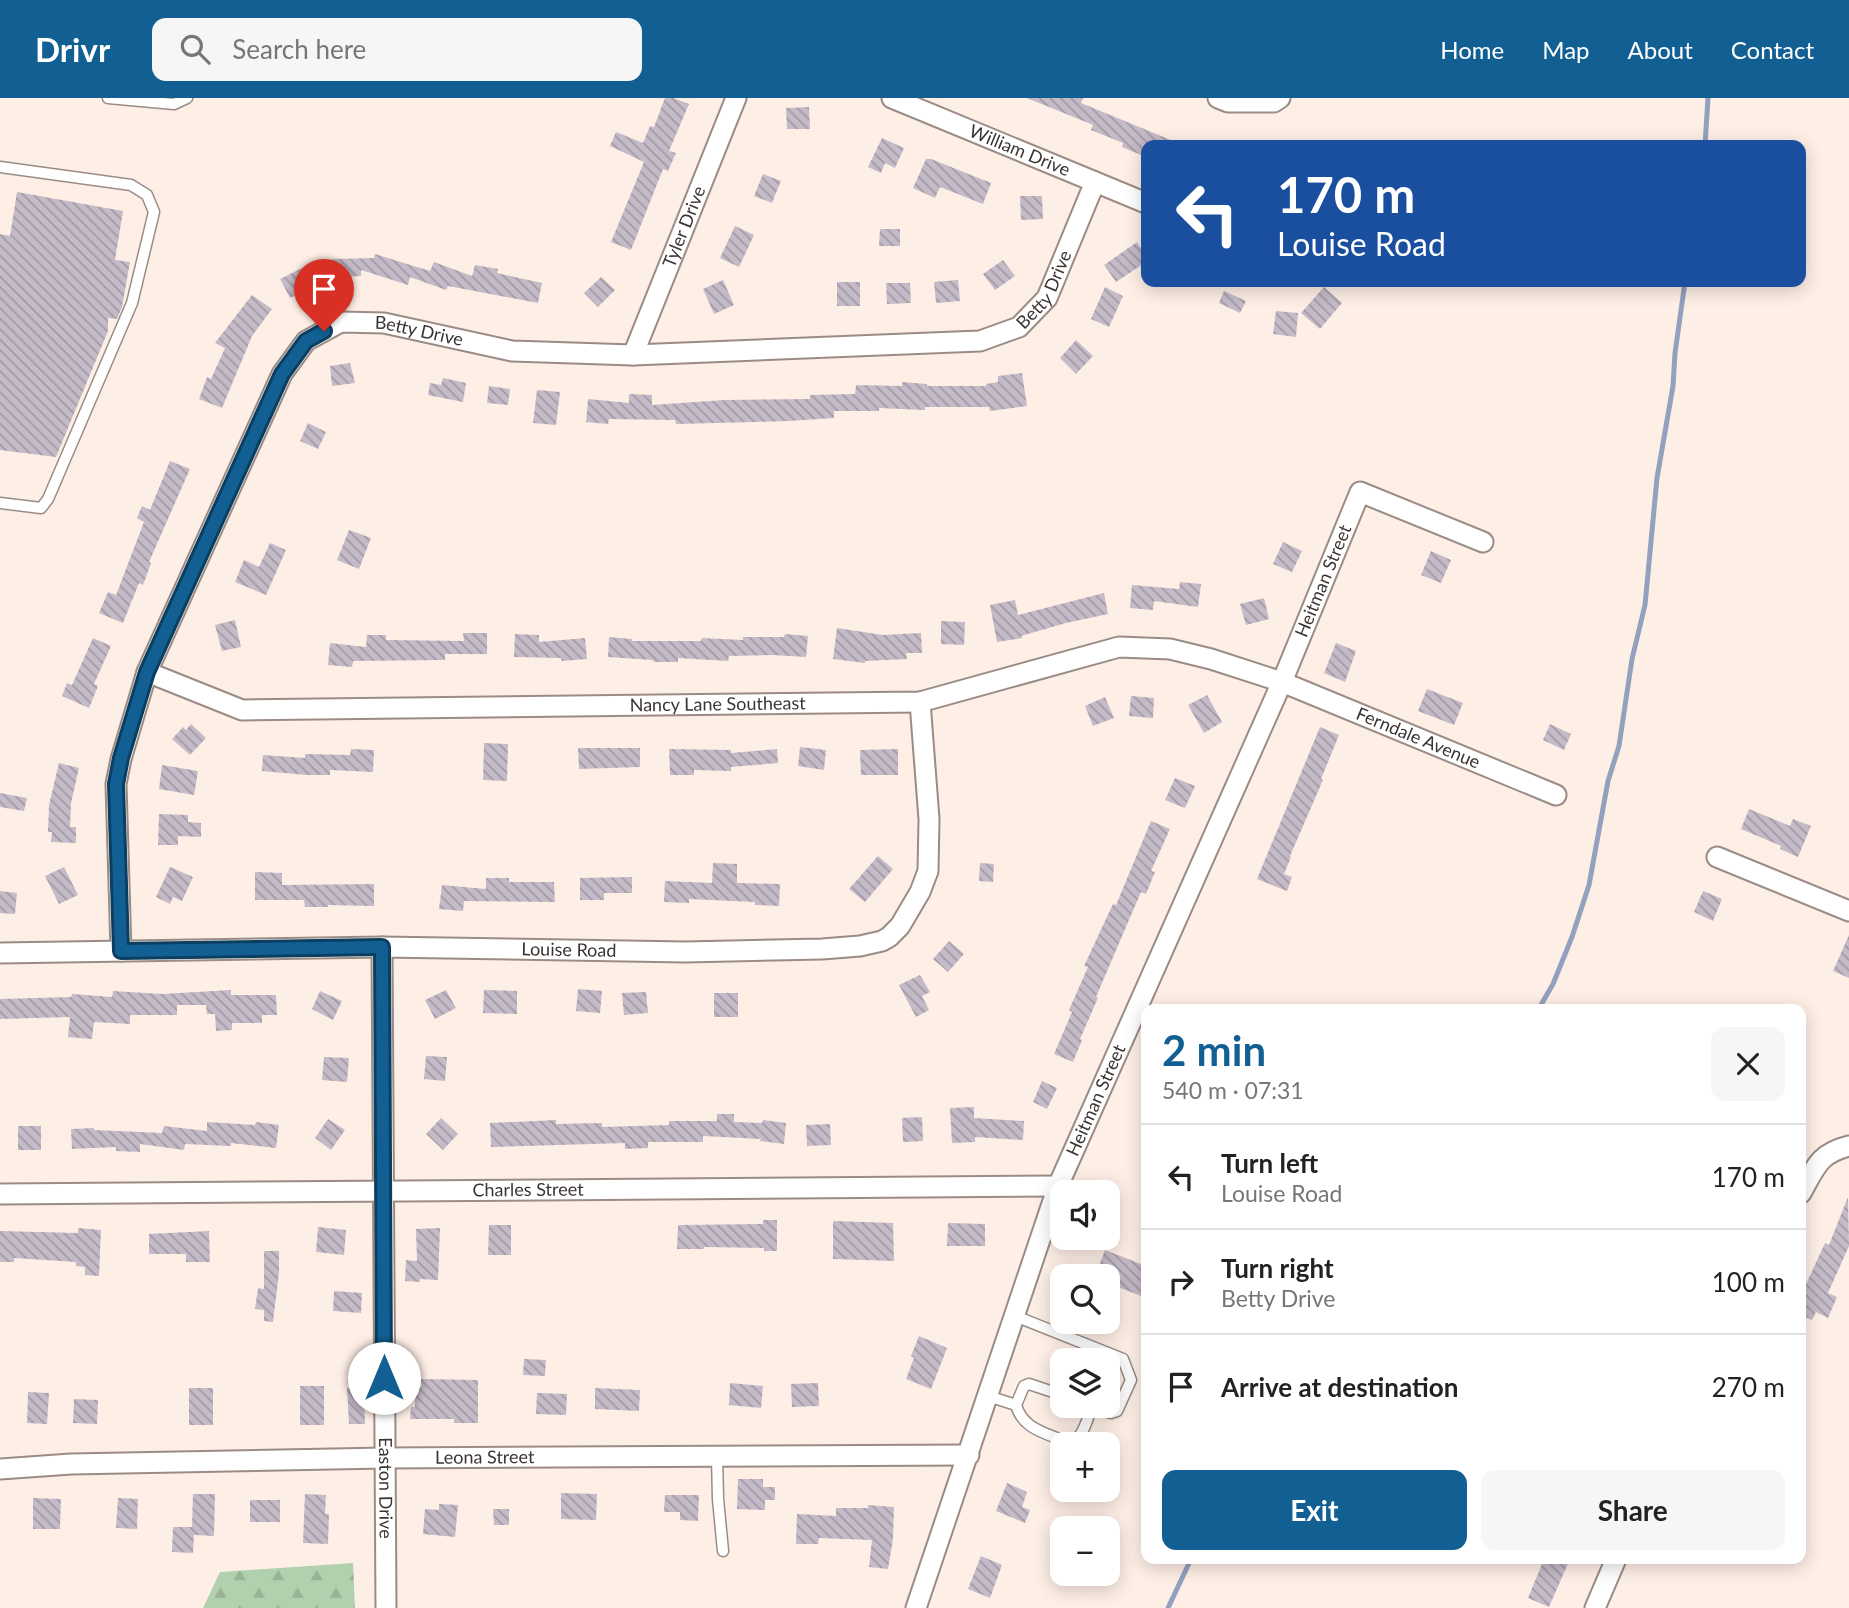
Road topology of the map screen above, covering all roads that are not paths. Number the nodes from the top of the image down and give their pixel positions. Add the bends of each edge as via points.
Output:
1 (108, 98) edge
2 (187, 98) edge
3 (736, 98) edge
4 (892, 98) edge
5 (1218, 98) edge
6 (1280, 98) edge
7 (0, 167) edge
8 (1095, 182) junction
9 (1141, 201) edge
10 (632, 355) junction
11 (0, 503) edge
12 (1483, 542) dead end
13 (147, 672) junction
14 (1282, 682) junction
15 (920, 702) junction
16 (1556, 795) dead end
17 (1717, 857) dead end
18 (1849, 911) edge
19 (382, 947) junction
20 (121, 951) junction
21 (0, 953) edge
22 (1840, 1148) edge
23 (1061, 1180) edge
24 (1806, 1185) edge
25 (1050, 1186) edge
26 (383, 1190) junction
27 (0, 1194) edge
28 (1050, 1210) edge
29 (1015, 1316) junction
30 (1095, 1348) edge
31 (1120, 1358) edge
32 (1050, 1391) edge
33 (988, 1396) junction
34 (1120, 1404) edge
35 (1016, 1405) junction
36 (1086, 1418) edge
37 (969, 1455) junction
38 (717, 1456) junction
39 (384, 1458) junction
40 (0, 1469) edge
41 (723, 1551) dead end
42 (1614, 1564) edge
43 (386, 1608) edge
44 (916, 1608) edge
45 (1595, 1608) edge

1 - 2 lane via 174,104
3 - 10 street, Tyler Drive
4 - 8 street, William Drive
5 - 6 street via 1275,102
7 - 11 lane via 131,185 147,195 154,212 132,303 48,499 41,508
8 - 9 street, William Drive
8 - 10 street, Betty Drive via 1047,298 1018,327 980,341
10 - 13 street, Betty Drive via 512,351 384,323 341,322 306,341 282,374
12 - 14 street, Heitman Street via 1360,492
13 - 15 street, Nancy Lane Southeast via 242,710
13 - 20 street, Betty Drive via 116,784
14 - 15 street, Nancy Lane Southeast via 1170,649 1119,648
14 - 16 street, Ferndale Avenue
14 - 23 street, Heitman Street
15 - 19 street, Louise Road via 928,871 900,926 882,941 822,949 685,952
17 - 18 street
19 - 20 street, Louise Road
19 - 26 street, Easton Drive
20 - 21 street, Louise Road
22 - 24 street via 1820,1161
25 - 26 street, Charles Street
26 - 27 street, Charles Street
26 - 39 street, Easton Drive
28 - 29 street, Heitman Street
29 - 30 lane
29 - 33 street, Heitman Street
31 - 34 lane via 1131,1380
32 - 35 lane via 1024,1386
33 - 35 lane
33 - 37 street, Heitman Street
35 - 36 lane via 1026,1424 1069,1443 1079,1438
37 - 38 street, Leona Street
37 - 44 street, Heitman Street
38 - 39 street, Leona Street
38 - 41 lane
39 - 40 street, Leona Street
39 - 43 street, Easton Drive
42 - 45 street

